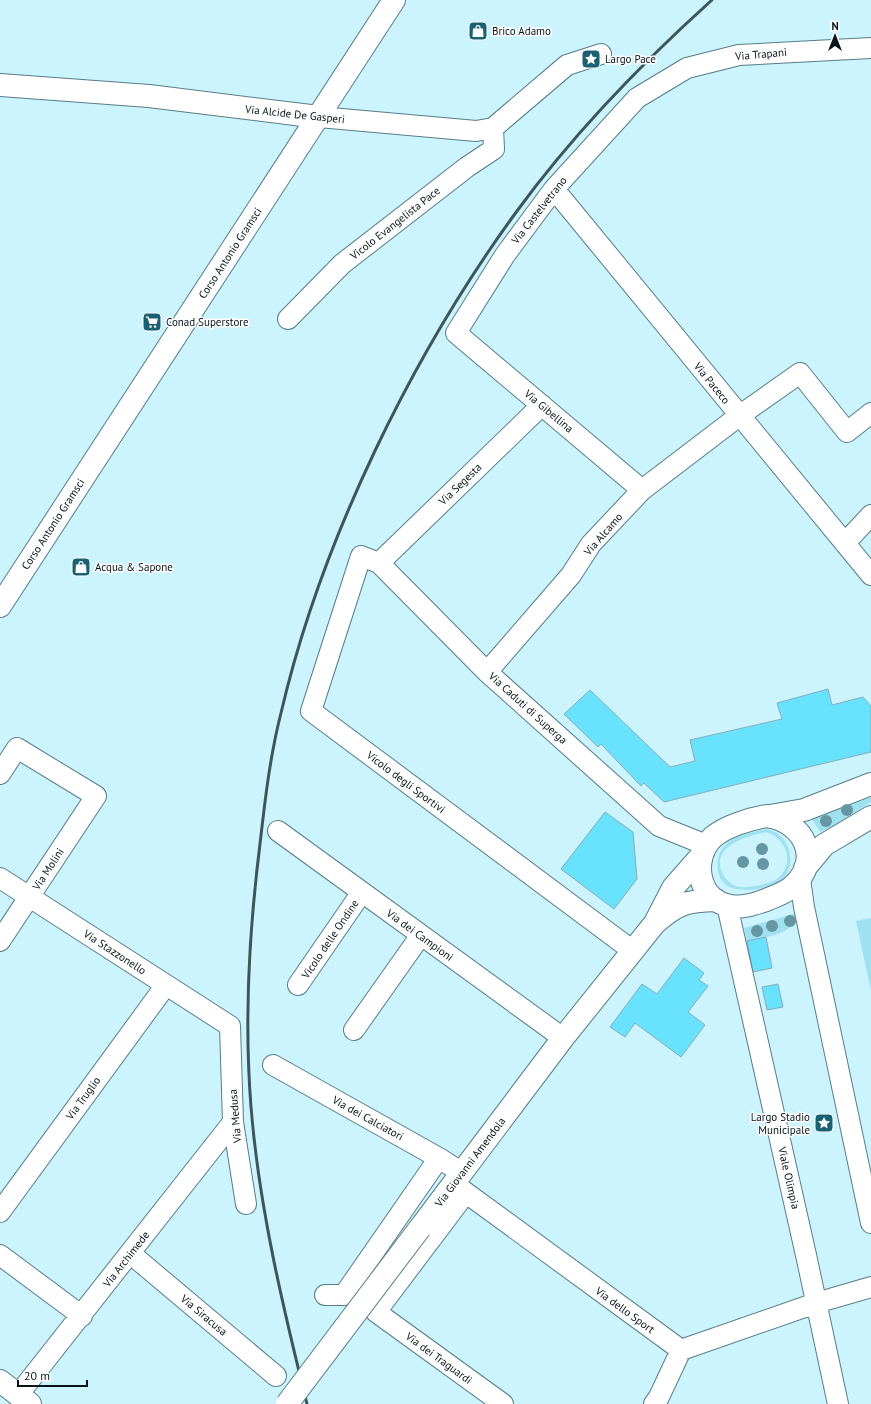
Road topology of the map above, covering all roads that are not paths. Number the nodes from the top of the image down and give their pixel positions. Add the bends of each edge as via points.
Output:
1 (394, 0) edge
2 (871, 48) edge
3 (601, 54) dead end
4 (0, 86) edge
5 (637, 98) joint
6 (319, 117) junction
7 (493, 128) junction
8 (554, 189) junction
9 (288, 318) dead end
10 (456, 333) joint
11 (542, 405) junction
12 (871, 413) edge
13 (739, 416) junction
14 (642, 490) junction
15 (871, 515) edge
16 (845, 543) junction
17 (361, 556) joint
18 (379, 563) junction
19 (871, 576) edge
20 (0, 606) edge
21 (487, 672) junction
22 (0, 774) edge
23 (871, 784) edge
24 (766, 816) junction
25 (871, 817) edge
26 (278, 831) dead end
27 (703, 850) junction
28 (803, 873) junction
29 (0, 878) edge
30 (362, 892) junction
31 (30, 897) junction
32 (721, 903) junction
33 (655, 923) junction
34 (421, 935) junction
35 (0, 941) edge
36 (632, 951) junction
37 (166, 985) junction
38 (298, 985) dead end
39 (230, 1026) joint
40 (354, 1030) dead end
41 (562, 1038) junction
42 (273, 1065) dead end
43 (233, 1122) junction
44 (439, 1158) junction
45 (460, 1184) junction
46 (246, 1204) dead end
47 (0, 1212) edge
48 (871, 1222) edge
49 (131, 1254) junction
50 (0, 1255) edge
51 (871, 1287) edge
52 (325, 1295) dead end
53 (816, 1303) junction
54 (82, 1316) junction
55 (681, 1350) junction
56 (276, 1376) dead end
57 (0, 1381) edge
58 (24, 1400) edge
59 (287, 1404) edge
60 (503, 1404) edge
61 (654, 1404) edge
62 (838, 1404) edge

1 - 6 main road, Corso Antonio Gramsci
2 - 5 street, Via Trapani via 739,55 688,68
3 - 7 street via 567,65
4 - 6 main road, Via Alcide De Gasperi via 149,96
5 - 8 street, Via Castelvetrano
6 - 7 street, Via Alcide De Gasperi via 476,131
6 - 20 main road, Corso Antonio Gramsci
7 - 9 street, Vicolo Evangelista Pace via 494,148 342,264
8 - 10 street, Via Castelvetrano via 505,255
8 - 13 street, Via Paceco
10 - 11 street, Via Gibellina
11 - 14 street, Via Gibellina
11 - 18 street, Via Segesta
12 - 13 street, Via Alcamo via 846,432 800,373
13 - 14 street, Via Alcamo
13 - 16 street, Via Paceco
14 - 21 street, Via Alcamo via 591,544 571,574
15 - 16 street
16 - 19 street, Via Paceco
17 - 18 street, Via Caduti di Superga
17 - 36 street, Vicolo degli Sportivi via 311,712
18 - 21 street, Via Caduti di Superga
21 - 27 street, Via Caduti di Superga via 659,826
22 - 31 street, Via Molini via 17,748 96,796
23 - 24 main road via 804,810
24 - 27 main road via 725,830 714,836
24 - 28 main road via 779,818 800,832 806,844 807,856
25 - 28 main road via 824,845
26 - 30 street, Via dei Campioni
27 - 32 main road via 699,868 701,880 706,891
27 - 33 main road via 673,888
28 - 32 main road via 792,888 752,905 740,907
28 - 48 street via 804,907
29 - 31 street, Via Stazzonello
30 - 34 street, Via dei Campioni
30 - 38 street, Vicolo delle Ondine
31 - 35 street, Via Molini
31 - 37 street, Via Stazzonello
32 - 33 main road via 690,901 672,908
32 - 53 street, Viale Olimpia
33 - 36 main road, Via Giovanni Amendola
34 - 40 street
34 - 41 street, Via dei Campioni
36 - 41 main road, Via Giovanni Amendola
37 - 39 street, Via Stazzonello
37 - 47 street, Via Truglio
39 - 43 street, Via Medusa
41 - 45 main road, Via Giovanni Amendola
42 - 44 street, Via dei Calciatori
43 - 46 street, Via Medusa
43 - 49 street, Via Archimede
44 - 45 street, Via dei Calciatori
44 - 52 street via 344,1295
45 - 55 street, Via dello Sport
45 - 59 main road, Via Giovanni Amendola, bridge via 420,1228
45 - 60 street, Via dei Traguardi via 376,1312
49 - 54 street, Via Archimede
49 - 56 street, Via Siracusa
50 - 54 street
51 - 53 street
53 - 55 street
53 - 62 street, Viale Olimpia
54 - 58 street, Via Archimede
55 - 61 street
57 - 58 main road

